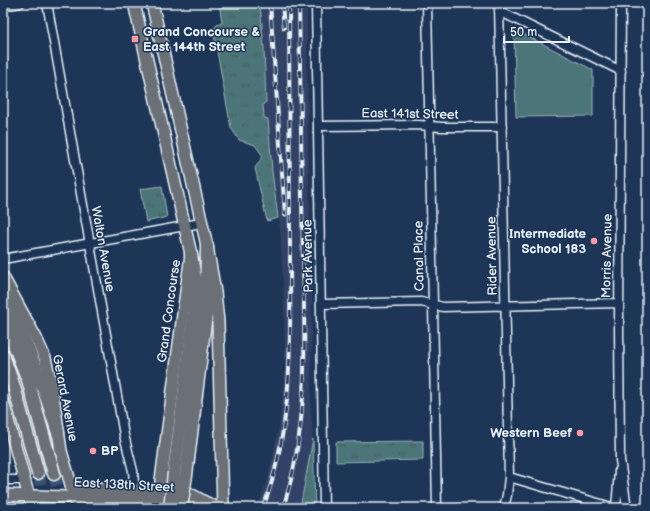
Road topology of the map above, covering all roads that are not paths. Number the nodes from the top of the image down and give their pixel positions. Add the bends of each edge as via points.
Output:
1 (20, 3) edge
2 (47, 3) edge
3 (134, 3) edge
4 (152, 3) edge
5 (316, 3) edge
6 (427, 3) edge
7 (621, 3) edge
8 (3, 6) edge
9 (499, 7) edge
10 (621, 70) junction
11 (318, 126) junction
12 (429, 127) junction
13 (502, 127) junction
14 (201, 223) junction
15 (184, 226) junction
16 (90, 244) junction
17 (207, 246) junction
18 (191, 254) junction
19 (3, 259) edge
20 (3, 277) edge
21 (3, 296) edge
22 (619, 303) junction
23 (321, 304) junction
24 (433, 304) junction
25 (505, 305) junction
26 (3, 317) edge
27 (3, 355) edge
28 (3, 402) edge
29 (58, 433) junction
30 (620, 460) junction
31 (38, 473) tunnel mouth
32 (54, 474) tunnel mouth
33 (180, 474) junction
34 (509, 477) junction
35 (3, 480) edge
36 (24, 480) junction
37 (73, 492) junction
38 (135, 494) junction
39 (3, 495) edge
40 (29, 496) junction
41 (159, 499) edge
42 (212, 506) edge
43 (32, 508) edge
44 (78, 508) edge
45 (170, 508) edge
46 (181, 508) edge
47 (223, 508) edge
48 (324, 508) edge
49 (437, 508) edge
50 (504, 508) edge
51 (616, 508) edge
52 (627, 508) edge

1 - 8 street
2 - 16 street, Walton Avenue
3 - 15 main road, Grand Concourse
4 - 14 main road
5 - 11 street, Park Avenue
6 - 12 street, Canal Place
7 - 10 street, Morris Avenue
9 - 10 street
9 - 13 street, Rider Avenue
10 - 22 street, Morris Avenue
11 - 12 street, East 141st Street
11 - 23 street, Park Avenue
12 - 13 street, East 141st Street
12 - 24 street, Canal Place
13 - 25 street, Rider Avenue
14 - 15 street
14 - 17 main road
15 - 16 street
15 - 18 main road, Grand Concourse
16 - 19 street
16 - 38 street, Walton Avenue via 124,435 133,471
17 - 33 highway via 206,314
17 - 47 main road via 218,322
18 - 33 highway via 195,281 194,308
18 - 41 main road, Grand Concourse
20 - 29 main road, Gerard Avenue via 44,358 52,388
21 - 29 highway via 28,346
22 - 25 street
22 - 30 street, Morris Avenue
23 - 24 street
23 - 48 street, Park Avenue
24 - 25 street via 443,307
24 - 49 street, Canal Place
25 - 34 street, Rider Avenue
26 - 32 highway via 28,380
27 - 31 highway
28 - 36 main road
29 - 37 main road, Gerard Avenue
30 - 51 street
30 - 52 street, Morris Avenue
33 - 45 highway, bridge
33 - 46 highway, bridge
34 - 50 street, Rider Avenue
34 - 51 street
35 - 36 street
36 - 40 main road
37 - 38 main road, East 138th Street
37 - 40 main road, East 138th Street
37 - 44 main road, Gerard Avenue
38 - 41 main road, East 138th Street
39 - 40 main road, East 138th Street
40 - 43 main road
41 - 42 main road, East 138th Street

